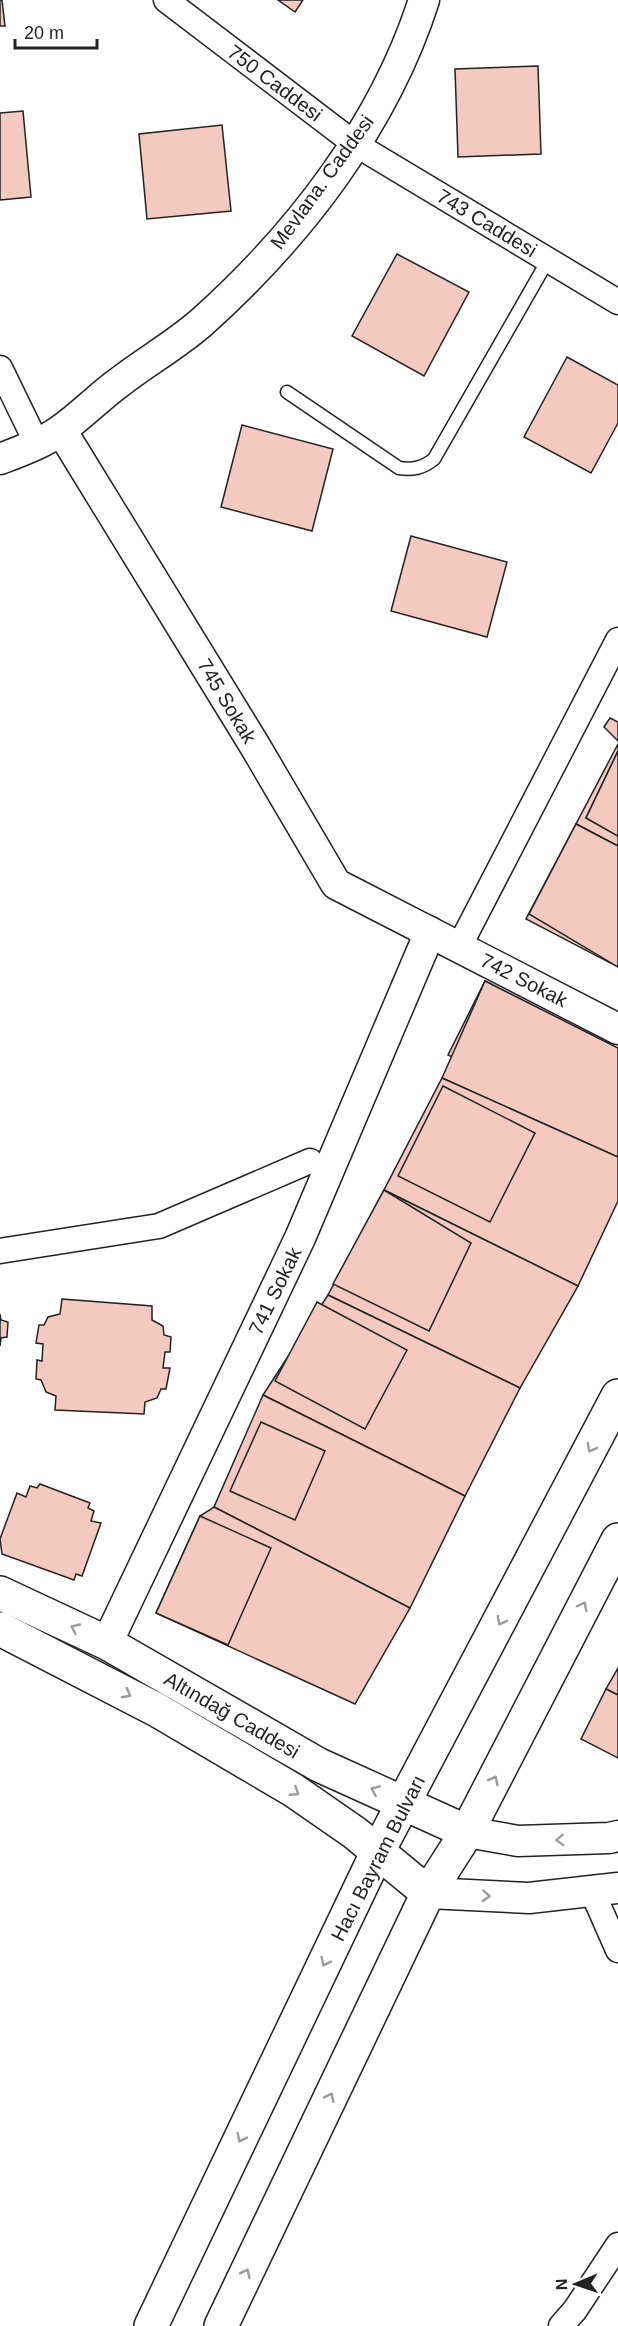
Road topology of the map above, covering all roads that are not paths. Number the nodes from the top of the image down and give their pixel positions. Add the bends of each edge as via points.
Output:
1 (166, 0) edge
2 (424, 0) edge
3 (355, 144) junction
4 (548, 260) junction
5 (618, 303) edge
6 (0, 368) edge
7 (287, 392) dead end
8 (49, 437) junction
9 (0, 459) edge
10 (618, 640) edge
11 (430, 932) junction
12 (459, 947) junction
13 (618, 1029) edge
14 (310, 1161) dead end
15 (0, 1251) edge
16 (618, 1396) edge
17 (618, 1540) edge
18 (0, 1593) edge
19 (0, 1629) edge
20 (107, 1643) junction
21 (406, 1803) junction
22 (467, 1832) junction
23 (618, 1836) edge
24 (377, 1853) junction
25 (605, 1889) edge
26 (428, 1893) junction
27 (618, 1950) edge
28 (618, 2245) edge
29 (151, 2326) edge
30 (220, 2326) edge
31 (561, 2326) edge

1 - 3 street, 750 Caddesi
2 - 3 street, Mevlana. Caddesi via 391,83
3 - 4 street, 743 Caddesi
3 - 8 street, Mevlana. Caddesi via 282,241 200,323
4 - 5 street, 743 Caddesi
4 - 7 lane via 434,459 427,464 409,470 399,468
6 - 8 street, 745 Sokak
8 - 9 street, Mevlana. Caddesi
8 - 11 street, 745 Sokak via 255,746 336,884
10 - 12 street
11 - 12 street, 742 Sokak
11 - 20 street, 741 Sokak via 300,1238
12 - 13 street, 742 Sokak
14 - 15 street via 159,1226
16 -> 21 main road, Hacı Bayram Bulvarı
22 -> 17 main road
20 -> 18 main road, Altındağ Caddesi
19 -> 24 main road, Altındağ Caddesi via 157,1710 293,1790
21 -> 20 main road, Altındağ Caddesi via 320,1765
21 - 22 main road, Altındağ Caddesi
21 - 24 main road, Hacı Bayram Bulvarı
23 -> 22 street via 518,1841
22 - 26 main road
24 - 26 main road, Altındağ Caddesi
24 -> 29 main road, Hacı Bayram Bulvarı
26 -> 25 street via 529,1898
25 - 27 street
30 -> 26 main road
28 - 31 street

